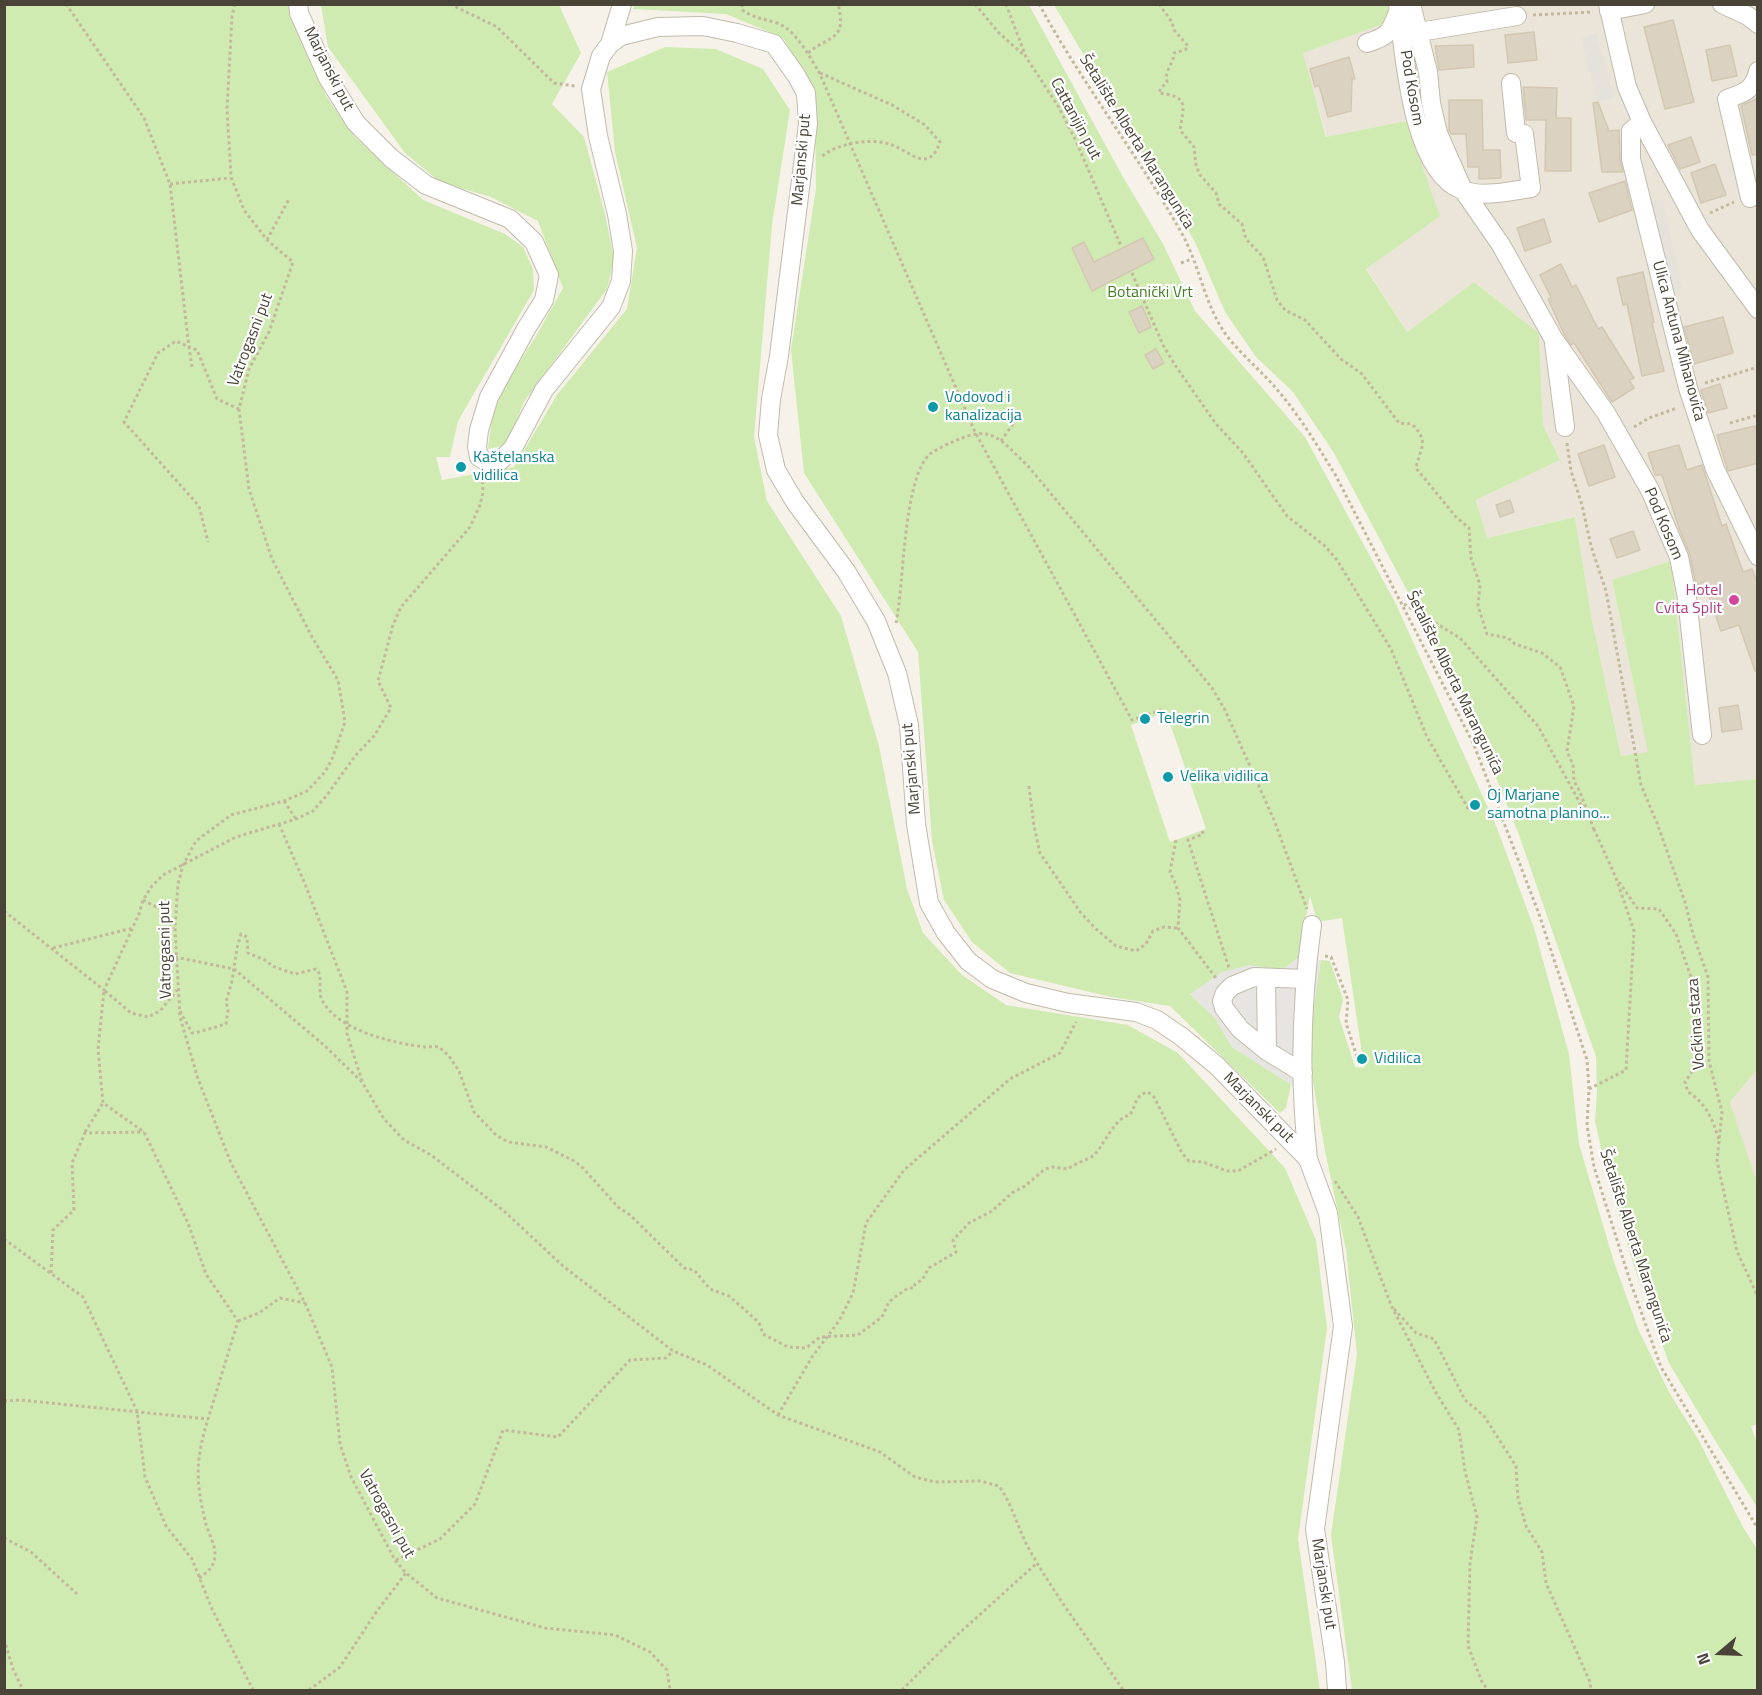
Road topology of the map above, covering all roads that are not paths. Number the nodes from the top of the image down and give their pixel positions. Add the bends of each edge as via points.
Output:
1 (298, 4) edge
2 (622, 4) edge
3 (1646, 4) edge
4 (1722, 4) edge
5 (1403, 6) edge
6 (1609, 8) edge
7 (1751, 15) edge
8 (1516, 16) road end
9 (1419, 32) junction
10 (1367, 43) dead end
11 (610, 44) junction
12 (1758, 71) edge
13 (1511, 83) dead end
14 (1642, 122) junction
15 (1462, 190) junction
16 (1750, 198) road end
17 (1758, 309) edge
18 (1553, 338) junction
19 (1564, 427) road end
20 (1758, 556) edge
21 (1702, 735) dead end
22 (1312, 925) road end
23 (1266, 978) junction
24 (1305, 979) junction
25 (1267, 1051) junction
26 (1303, 1073) junction
27 (1308, 1159) junction
28 (1337, 1690) edge

1 - 11 street, Marjanski put via 328,78 356,123 426,185 510,219 534,242 549,275 544,300 489,397 477,447 479,457 487,462 500,461 513,448 544,390 611,307 621,281 623,251 591,89 600,56
2 - 11 street
3 - 6 street
4 - 7 street
5 - 9 street, Pod Kosom
5 - 10 street via 1391,31 1384,38
5 - 15 street, Pod Kosom via 1419,133 1432,161 1448,182
6 - 14 street via 1627,87
8 - 9 street, Pod Kosom
9 - 15 street, Pod Kosom via 1438,134
11 - 27 street, Marjanski put via 621,36 658,27 703,26 737,33 774,44 806,93 808,124 768,435 776,470 876,621 897,673 909,725 921,862 930,903 946,933 968,961 992,979 1026,993 1136,1012 1157,1020 1217,1066
12 - 16 street via 1748,92 1727,99
13 - 15 street via 1516,133 1524,134 1531,188 1484,194
14 - 17 street via 1695,221
14 - 20 street, Ulica Antuna Mihanovića via 1631,131 1631,159 1690,395 1715,469
15 - 18 street, Pod Kosom via 1502,245
18 - 19 street, Pod Kosom
18 - 21 street, Pod Kosom via 1611,422 1650,489 1679,557
22 - 24 street, Marjanski put
23 - 24 street
23 - 25 street
23 - 25 street via 1254,977 1231,988 1222,1001 1240,1029
24 - 26 street, Marjanski put
25 - 26 street
26 - 27 street, Marjanski put
27 - 28 street, Marjanski put via 1328,1213 1343,1326 1315,1529

